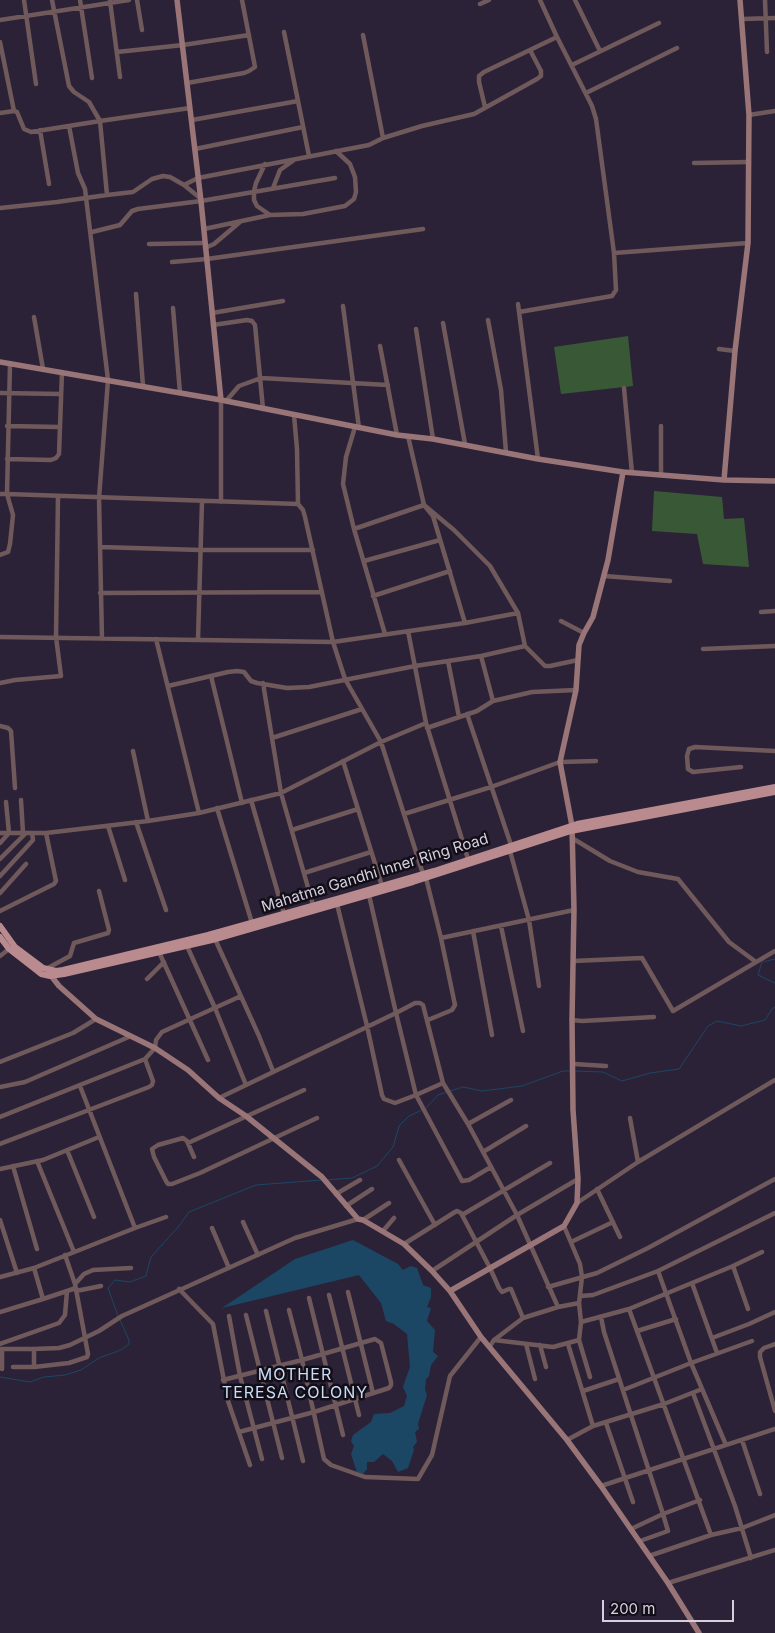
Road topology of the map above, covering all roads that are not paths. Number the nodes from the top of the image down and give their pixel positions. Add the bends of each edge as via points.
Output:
1 (24, 0) edge
2 (52, 0) edge
3 (80, 0) edge
4 (129, 0) edge
5 (137, 0) edge
6 (177, 0) edge
7 (242, 0) edge
8 (490, 0) edge
9 (540, 0) edge
10 (575, 0) edge
11 (740, 0) edge
12 (765, 0) edge
13 (110, 1) edge
14 (480, 4) dead end
15 (81, 7) junction
16 (54, 11) junction
17 (26, 16) junction
18 (766, 18) junction
19 (775, 18) edge
20 (0, 20) edge
21 (742, 20) junction
22 (659, 23) dead end
23 (142, 30) dead end
24 (284, 32) dead end
25 (250, 35) junction
26 (363, 35) dead end
27 (557, 37) junction
28 (0, 42) edge
29 (182, 45) junction
30 (676, 48) dead end
31 (530, 50) junction
32 (600, 51) junction
33 (117, 52) junction
34 (767, 52) dead end
35 (572, 65) junction
36 (120, 77) dead end
37 (92, 78) dead end
38 (187, 83) junction
39 (36, 84) dead end
40 (586, 93) junction
41 (298, 100) junction
42 (485, 107) junction
43 (190, 108) junction
44 (14, 111) junction
45 (775, 111) edge
46 (0, 113) edge
47 (749, 116) junction
48 (192, 120) junction
49 (100, 121) junction
50 (69, 126) junction
51 (303, 127) junction
52 (40, 130) junction
53 (382, 138) junction
54 (195, 149) junction
55 (336, 151) junction
56 (309, 156) junction
57 (297, 158) junction
58 (749, 162) junction
59 (694, 163) dead end
60 (266, 164) junction
61 (198, 178) junction
62 (335, 178) dead end
63 (49, 184) dead end
64 (184, 185) junction
65 (273, 188) junction
66 (254, 191) junction
67 (107, 195) junction
68 (87, 198) junction
69 (201, 200) junction
70 (0, 208) edge
71 (270, 214) junction
72 (240, 221) junction
73 (204, 229) junction
74 (423, 229) dead end
75 (92, 232) junction
76 (748, 243) junction
77 (149, 244) dead end
78 (205, 245) junction
79 (614, 253) junction
80 (206, 259) junction
81 (172, 262) dead end
82 (136, 294) dead end
83 (284, 301) dead end
84 (518, 304) dead end
85 (343, 306) dead end
86 (173, 308) dead end
87 (519, 312) junction
88 (212, 313) junction
89 (34, 316) dead end
90 (488, 320) dead end
91 (443, 323) dead end
92 (213, 324) junction
93 (416, 329) dead end
94 (380, 346) dead end
95 (719, 349) dead end
96 (735, 351) junction
97 (0, 362) edge
98 (10, 363) junction
99 (43, 369) junction
100 (62, 372) junction
101 (261, 378) junction
102 (108, 380) junction
103 (352, 383) junction
104 (388, 385) junction
105 (143, 386) junction
106 (624, 388) dead end
107 (0, 392) edge
108 (9, 392) junction
109 (180, 393) junction
110 (61, 394) junction
111 (223, 401) junction
112 (263, 409) junction
113 (294, 415) junction
114 (7, 426) junction
115 (661, 426) dead end
116 (59, 427) junction
117 (357, 427) junction
118 (397, 435) junction
119 (408, 436) junction
120 (433, 439) junction
121 (465, 444) junction
122 (506, 452) junction
123 (7, 459) junction
124 (538, 459) junction
125 (623, 472) junction
126 (632, 473) junction
127 (661, 475) junction
128 (724, 480) junction
129 (775, 481) edge
130 (0, 494) edge
131 (7, 494) junction
132 (58, 496) junction
133 (99, 498) junction
134 (202, 501) junction
135 (221, 502) junction
136 (298, 504) junction
137 (424, 505) junction
138 (354, 529) junction
139 (440, 540) junction
140 (100, 547) junction
141 (200, 550) junction
142 (312, 550) junction
143 (0, 555) edge
144 (364, 561) junction
145 (450, 571) junction
146 (604, 576) junction
147 (670, 580) dead end
148 (322, 592) junction
149 (100, 593) junction
150 (199, 593) junction
151 (374, 596) junction
152 (775, 611) edge
153 (761, 612) dead end
154 (518, 613) junction
155 (562, 621) dead end
156 (465, 623) junction
157 (408, 631) junction
158 (584, 633) junction
159 (385, 634) junction
160 (0, 637) edge
161 (56, 637) junction
162 (102, 639) junction
163 (156, 639) junction
164 (198, 640) junction
165 (334, 642) junction
166 (525, 646) junction
167 (775, 646) edge
168 (703, 649) dead end
169 (481, 656) junction
170 (578, 660) junction
171 (448, 661) junction
172 (415, 666) junction
173 (211, 676) junction
174 (344, 679) junction
175 (0, 683) edge
176 (263, 683) junction
177 (168, 686) junction
178 (576, 690) junction
179 (493, 701) junction
180 (362, 709) junction
181 (468, 714) junction
182 (459, 717) junction
183 (0, 726) edge
184 (427, 726) junction
185 (272, 738) junction
186 (381, 742) junction
187 (775, 750) edge
188 (133, 751) dead end
189 (343, 761) junction
190 (596, 761) dead end
191 (560, 762) junction
192 (741, 767) dead end
193 (491, 787) junction
194 (775, 787) edge
195 (15, 788) dead end
196 (775, 792) edge
197 (281, 793) junction
198 (21, 800) dead end
199 (251, 800) junction
200 (449, 800) junction
201 (6, 802) dead end
202 (242, 803) junction
203 (217, 808) junction
204 (358, 809) junction
205 (200, 813) junction
206 (404, 814) junction
207 (148, 821) junction
208 (136, 822) junction
209 (108, 826) junction
210 (292, 830) junction
211 (572, 831) junction
212 (0, 833) edge
213 (9, 833) junction
214 (24, 833) junction
215 (32, 833) junction
216 (46, 833) junction
217 (0, 843) edge
218 (510, 848) junction
219 (371, 852) junction
220 (0, 859) edge
221 (468, 859) junction
222 (26, 864) dead end
223 (304, 872) junction
224 (0, 876) edge
225 (425, 876) junction
226 (125, 880) dead end
227 (382, 886) junction
228 (99, 891) dead end
229 (0, 893) edge
230 (368, 895) junction
231 (337, 904) junction
232 (313, 906) junction
233 (166, 910) dead end
234 (574, 910) junction
235 (0, 911) edge
236 (284, 914) junction
237 (529, 920) junction
238 (252, 923) junction
239 (0, 926) edge
240 (501, 926) junction
241 (473, 932) junction
242 (0, 937) edge
243 (441, 938) junction
244 (215, 939) junction
245 (187, 946) junction
246 (9, 950) junction
247 (775, 951) edge
248 (159, 952) junction
249 (0, 956) edge
250 (574, 961) junction
251 (164, 962) junction
252 (756, 962) junction
253 (48, 971) junction
254 (147, 979) dead end
255 (539, 986) dead end
256 (241, 996) junction
257 (215, 1008) junction
258 (396, 1013) junction
259 (654, 1017) dead end
260 (96, 1019) junction
261 (189, 1020) junction
262 (428, 1020) junction
263 (572, 1020) junction
264 (367, 1026) junction
265 (523, 1031) dead end
266 (492, 1035) dead end
267 (131, 1036) junction
268 (155, 1048) junction
269 (145, 1060) junction
270 (208, 1060) dead end
271 (0, 1062) edge
272 (574, 1066) junction
273 (606, 1066) dead end
274 (274, 1071) junction
275 (775, 1080) edge
276 (443, 1083) junction
277 (246, 1085) junction
278 (80, 1086) junction
279 (0, 1087) edge
280 (304, 1090) dead end
281 (416, 1095) junction
282 (219, 1098) junction
283 (510, 1100) dead end
284 (89, 1110) junction
285 (246, 1116) junction
286 (0, 1117) edge
287 (318, 1118) dead end
288 (630, 1118) dead end
289 (468, 1124) junction
290 (526, 1126) dead end
291 (99, 1137) junction
292 (273, 1138) junction
293 (188, 1143) junction
294 (0, 1144) edge
295 (67, 1150) junction
296 (482, 1152) junction
297 (194, 1157) dead end
298 (399, 1160) dead end
299 (37, 1161) junction
300 (638, 1162) junction
301 (550, 1163) dead end
302 (13, 1166) junction
303 (491, 1167) junction
304 (0, 1169) edge
305 (578, 1179) junction
306 (775, 1179) edge
307 (360, 1180) dead end
308 (372, 1189) dead end
309 (597, 1190) junction
310 (504, 1191) junction
311 (336, 1194) junction
312 (388, 1203) dead end
313 (577, 1203) junction
314 (346, 1206) junction
315 (775, 1213) edge
316 (517, 1214) junction
317 (462, 1215) junction
318 (94, 1217) dead end
319 (166, 1217) dead end
320 (394, 1218) dead end
321 (0, 1220) edge
322 (360, 1220) junction
323 (243, 1222) dead end
324 (613, 1222) junction
325 (435, 1225) junction
326 (564, 1226) junction
327 (135, 1228) junction
328 (212, 1228) dead end
329 (382, 1231) junction
330 (620, 1237) dead end
331 (477, 1242) junction
332 (571, 1242) junction
333 (404, 1244) junction
334 (531, 1244) junction
335 (37, 1249) dead end
336 (74, 1252) junction
337 (762, 1252) dead end
338 (65, 1255) junction
339 (258, 1255) junction
340 (733, 1266) junction
341 (34, 1268) junction
342 (131, 1268) dead end
343 (229, 1268) junction
344 (490, 1268) junction
345 (658, 1270) junction
346 (432, 1271) junction
347 (16, 1273) junction
348 (0, 1277) edge
349 (582, 1277) junction
350 (692, 1283) junction
351 (101, 1286) dead end
352 (548, 1287) junction
353 (76, 1288) junction
354 (179, 1289) junction
355 (67, 1291) junction
356 (450, 1291) junction
357 (348, 1292) dead end
358 (667, 1294) junction
359 (328, 1295) dead end
360 (580, 1296) junction
361 (309, 1298) dead end
362 (42, 1299) junction
363 (579, 1303) junction
364 (558, 1307) junction
365 (630, 1308) junction
366 (748, 1309) dead end
367 (289, 1310) dead end
368 (266, 1311) dead end
369 (0, 1312) edge
370 (775, 1312) edge
371 (246, 1314) dead end
372 (229, 1316) dead end
373 (600, 1317) junction
374 (523, 1318) junction
375 (676, 1319) junction
376 (581, 1322) junction
377 (637, 1330) junction
378 (481, 1337) junction
379 (85, 1338) junction
380 (712, 1338) junction
381 (494, 1340) junction
382 (579, 1340) junction
383 (752, 1341) dead end
384 (362, 1343) junction
385 (526, 1344) junction
386 (568, 1344) junction
387 (775, 1344) edge
388 (540, 1345) junction
389 (490, 1346) junction
390 (1, 1347) edge
391 (342, 1349) junction
392 (34, 1350) junction
393 (717, 1353) junction
394 (322, 1354) junction
395 (302, 1360) junction
396 (691, 1363) junction
397 (279, 1366) junction
398 (12, 1367) dead end
399 (34, 1367) junction
400 (546, 1367) dead end
401 (2, 1369) dead end
402 (260, 1371) junction
403 (240, 1376) junction
404 (590, 1377) dead end
405 (654, 1378) junction
406 (535, 1379) dead end
407 (223, 1380) junction
408 (619, 1380) junction
409 (622, 1390) junction
410 (702, 1390) junction
411 (583, 1391) junction
412 (373, 1393) junction
413 (693, 1393) junction
414 (355, 1399) junction
415 (664, 1404) junction
416 (334, 1405) junction
417 (775, 1411) edge
418 (314, 1412) junction
419 (359, 1415) dead end
420 (630, 1415) junction
421 (293, 1418) junction
422 (273, 1423) junction
423 (606, 1423) junction
424 (593, 1426) junction
425 (254, 1428) junction
426 (775, 1429) edge
427 (239, 1432) junction
428 (343, 1435) dead end
429 (567, 1440) junction
430 (742, 1440) junction
431 (726, 1445) junction
432 (714, 1450) junction
433 (282, 1458) dead end
434 (684, 1458) junction
435 (262, 1459) dead end
436 (303, 1461) dead end
437 (250, 1465) dead end
438 (648, 1470) junction
439 (624, 1478) junction
440 (601, 1486) junction
441 (760, 1494) dead end
442 (700, 1500) junction
443 (633, 1502) dead end
444 (663, 1514) junction
445 (775, 1515) edge
446 (742, 1528) junction
447 (631, 1529) junction
448 (711, 1535) junction
449 (640, 1542) junction
450 (775, 1550) edge
451 (650, 1556) junction
452 (751, 1558) junction
453 (668, 1583) junction
454 (699, 1633) edge

1 - 17 street
2 - 16 street
3 - 15 street
4 - 13 street
5 - 23 street
6 - 29 street
7 - 25 street
8 - 14 street
9 - 27 street
10 - 32 street
11 - 21 street
12 - 18 street
13 - 15 street
13 - 33 street
15 - 16 street
15 - 37 street
16 - 17 street
16 - 49 street via 69,86 89,102
17 - 20 street
17 - 39 street
18 - 19 street
18 - 21 street
18 - 34 street
21 - 47 street
22 - 32 street
24 - 41 street
25 - 29 street
25 - 38 street via 253,69
26 - 53 street
27 - 31 street
27 - 35 street
28 - 44 street
29 - 33 street
29 - 38 street
30 - 40 street
31 - 42 street via 479,76
31 - 42 street via 541,76
32 - 35 street
33 - 36 street
35 - 40 street
38 - 43 street
40 - 79 street via 596,119
41 - 48 street
41 - 51 street
42 - 53 street via 474,114
43 - 48 street
43 - 49 street
44 - 46 street
44 - 52 street via 24,129 31,132
45 - 47 street
47 - 58 street
48 - 54 street
49 - 50 street
49 - 67 street
50 - 52 street
50 - 68 street via 78,173
51 - 54 street
51 - 56 street
52 - 63 street
53 - 55 street via 369,145
54 - 61 street
55 - 56 street
55 - 71 street via 350,164 355,177 356,192 351,202 303,214
56 - 57 street
57 - 60 street
57 - 65 street via 280,170
58 - 59 street
58 - 76 street
60 - 61 street
60 - 66 street
61 - 64 street
61 - 69 street
62 - 65 street
64 - 67 street via 163,176 152,179 133,192
64 - 69 street
65 - 66 street
66 - 69 street
66 - 71 street via 255,203
67 - 68 street
68 - 70 street
68 - 75 street
69 - 73 street
69 - 75 street via 135,210 120,225
71 - 72 street
72 - 73 street
72 - 78 street via 214,244
73 - 78 street
74 - 80 street
75 - 102 street
76 - 79 street
76 - 96 street
77 - 78 street
78 - 80 street
79 - 87 street via 616,290 612,296
80 - 81 street
80 - 88 street
82 - 105 street
83 - 88 street
84 - 87 street
85 - 103 street
86 - 109 street
87 - 124 street
88 - 92 street
89 - 99 street
90 - 122 street via 501,390
91 - 121 street
92 - 101 street via 252,321
92 - 111 street
93 - 120 street
94 - 104 street
95 - 96 street
96 - 128 street
97 - 98 street
98 - 99 street
98 - 108 street
99 - 100 street
100 - 102 street
100 - 110 street
101 - 103 street
101 - 111 street via 239,386
101 - 112 street
102 - 105 street
102 - 133 street
103 - 104 street
103 - 117 street
104 - 118 street
105 - 109 street
106 - 126 street
107 - 108 street
108 - 110 street
108 - 114 street
109 - 111 street
110 - 116 street
111 - 112 street
111 - 135 street
112 - 113 street
113 - 117 street
113 - 136 street
114 - 116 street
114 - 123 street
115 - 127 street
116 - 123 street via 59,454 56,458
117 - 118 street
117 - 138 street via 346,457 343,484
118 - 119 street
119 - 120 street
119 - 137 street
120 - 121 street
121 - 122 street
122 - 124 street
123 - 131 street
124 - 125 street
125 - 126 street
125 - 146 street
126 - 127 street
127 - 128 street
128 - 129 street
130 - 131 street
131 - 132 street
131 - 143 street via 12,515 10,544 8,552
132 - 133 street
132 - 161 street
133 - 134 street
133 - 140 street
134 - 135 street
134 - 141 street
135 - 136 street
136 - 142 street via 303,510
137 - 138 street
137 - 139 street via 433,516
137 - 154 street via 490,566
138 - 144 street
139 - 144 street
139 - 145 street
140 - 141 street
140 - 149 street
141 - 142 street
141 - 150 street
142 - 148 street
144 - 151 street
145 - 151 street
145 - 156 street
146 - 147 street
146 - 158 street via 593,617
148 - 150 street
148 - 165 street
149 - 150 street
149 - 162 street
150 - 164 street
151 - 159 street
152 - 153 street
154 - 156 street
154 - 166 street
155 - 158 street
156 - 157 street
157 - 159 street
157 - 172 street
158 - 170 street
159 - 165 street
160 - 161 street
161 - 162 street
161 - 175 street via 61,676
162 - 163 street
163 - 164 street
163 - 177 street
164 - 165 street
165 - 174 street
166 - 169 street
166 - 170 street via 545,666
167 - 168 street
169 - 171 street
169 - 179 street
170 - 178 street
171 - 172 street
171 - 182 street
172 - 174 street
172 - 184 street
173 - 176 street via 244,672 250,681
173 - 177 street
173 - 202 street
174 - 176 street via 294,689
174 - 180 street
176 - 185 street
177 - 205 street
178 - 179 street via 532,692
178 - 191 street
179 - 181 street
180 - 185 street
180 - 186 street
181 - 182 street
181 - 193 street
182 - 184 street
183 - 195 street via 11,731
184 - 186 street
184 - 200 street
185 - 197 street
186 - 189 street
186 - 206 street
187 - 192 street via 695,747 689,749 687,756 688,769 692,772
188 - 207 street
189 - 197 street
189 - 204 street
190 - 191 street
191 - 193 street
191 - 211 street
193 - 200 street
193 - 218 street
194 - 211 main road, Mahatma Gandhi Inner Ring Road
196 - 211 main road, Mahatma Gandhi Inner Ring Road
197 - 199 street
197 - 210 street
198 - 214 street
199 - 202 street
199 - 236 street
200 - 206 street
200 - 221 street
201 - 213 street
202 - 203 street
203 - 205 street
203 - 238 street
204 - 210 street
204 - 219 street
205 - 207 street
206 - 225 street
207 - 208 street
208 - 209 street
208 - 233 street
209 - 216 street
209 - 226 street
210 - 223 street
211 - 218 main road, Mahatma Gandhi Inner Ring Road
211 - 234 street
211 - 252 street via 610,861 638,872 678,879 729,942
212 - 213 street
213 - 214 street
213 - 217 street
214 - 215 street
214 - 220 street
215 - 216 street
215 - 224 street via 33,840
216 - 235 street via 56,881
218 - 221 main road, Mahatma Gandhi Inner Ring Road
218 - 225 main road, Mahatma Gandhi Inner Ring Road
218 - 237 street
219 - 223 street
219 - 227 street
221 - 225 main road, Mahatma Gandhi Inner Ring Road
222 - 229 street
223 - 232 street
225 - 227 main road, Mahatma Gandhi Inner Ring Road
225 - 230 main road, Mahatma Gandhi Inner Ring Road
225 - 243 street
227 - 232 main road, Mahatma Gandhi Inner Ring Road
228 - 253 street via 108,932 74,943 70,956
230 - 231 main road, Mahatma Gandhi Inner Ring Road
230 - 258 street
231 - 244 main road, Mahatma Gandhi Inner Ring Road
231 - 264 street
232 - 236 main road, Mahatma Gandhi Inner Ring Road
234 - 237 street
234 - 250 street
236 - 238 main road, Mahatma Gandhi Inner Ring Road
237 - 240 street
237 - 255 street
238 - 253 main road, Mahatma Gandhi Inner Ring Road via 64,970
239 - 253 main road via 15,947
240 - 241 street
240 - 265 street
241 - 243 street
241 - 266 street
242 - 246 main road
243 - 262 street via 455,1005 452,1010
244 - 245 main road, Mahatma Gandhi Inner Ring Road
244 - 256 street
245 - 248 main road, Mahatma Gandhi Inner Ring Road
245 - 257 street
246 - 249 street
246 - 253 main road via 41,974
247 - 252 street
248 - 251 street
248 - 253 main road, Mahatma Gandhi Inner Ring Road via 64,974
250 - 252 street via 642,958 673,1011
250 - 263 street
251 - 254 street
251 - 261 street
253 - 260 street
256 - 257 street
256 - 274 street
257 - 261 street
257 - 277 street
258 - 262 street via 420,1003
258 - 264 street
258 - 281 street
259 - 263 street
260 - 267 street
260 - 271 street via 73,1033
261 - 268 street via 158,1036
261 - 270 street
262 - 276 street
263 - 272 street
264 - 274 street
264 - 281 street via 384,1099 395,1103
267 - 268 street
267 - 279 street via 26,1082
268 - 269 street
268 - 282 street via 188,1070
269 - 278 street
269 - 284 street via 152,1085
272 - 273 street
272 - 305 street via 573,1110
274 - 277 street
275 - 300 street
276 - 281 street
276 - 289 street
277 - 282 street
278 - 284 street
278 - 286 street
280 - 285 street
281 - 303 street via 462,1182
282 - 285 street
283 - 289 street
284 - 291 street
284 - 294 street
285 - 292 street
285 - 293 street
287 - 292 street
288 - 300 street
289 - 296 street
290 - 296 street
291 - 295 street
291 - 327 street
292 - 293 street via 200,1173 168,1184 152,1149 181,1138
292 - 311 street via 322,1177
293 - 297 street
295 - 299 street
295 - 318 street
296 - 303 street
298 - 325 street
299 - 302 street
299 - 336 street
300 - 309 street
301 - 310 street
302 - 304 street
302 - 335 street
303 - 310 street
305 - 313 street
305 - 316 street
306 - 349 street via 597,1274
307 - 311 street
308 - 314 street
309 - 313 street
309 - 324 street
310 - 316 street
310 - 317 street
311 - 314 street
312 - 322 street
313 - 326 street
314 - 322 street
315 - 345 street
316 - 331 street
316 - 334 street
317 - 325 street via 457,1211
317 - 331 street
319 - 327 street
320 - 329 street
321 - 347 street
322 - 329 street
322 - 339 street via 295,1238
323 - 339 street
324 - 330 street
324 - 332 street
325 - 333 street
326 - 332 street
326 - 334 street
327 - 336 street
328 - 343 street
329 - 333 street
331 - 344 street
331 - 346 street
332 - 349 street
333 - 346 street
334 - 344 street
334 - 352 street
336 - 338 street
337 - 340 street
338 - 341 street
338 - 353 street
339 - 343 street
340 - 350 street
340 - 366 street
341 - 347 street
341 - 362 street
342 - 353 street via 93,1270 84,1274
343 - 354 street
344 - 356 street
344 - 374 street via 500,1291 513,1291
345 - 358 street
345 - 360 street via 591,1296
346 - 356 street
347 - 348 street
349 - 352 street
349 - 360 street
350 - 358 street
350 - 380 street
351 - 353 street
352 - 364 street
353 - 355 street
353 - 379 street
354 - 379 street
354 - 407 street via 213,1324
355 - 362 street
355 - 390 street via 65,1315 59,1323
356 - 378 street
357 - 384 street
358 - 365 street
358 - 375 street
359 - 391 street
360 - 363 street
361 - 394 street
362 - 369 street
363 - 364 street
363 - 376 street
364 - 374 street
365 - 373 street
365 - 377 street
367 - 395 street
368 - 397 street
370 - 380 street
371 - 402 street
372 - 403 street
373 - 376 street
373 - 408 street
374 - 381 street
375 - 377 street
375 - 396 street
376 - 382 street
377 - 405 street
378 - 389 street
378 - 418 street via 450,1376 432,1455 418,1478 365,1477 331,1465 324,1459
379 - 392 street via 65,1347
379 - 399 street via 87,1357 69,1363
380 - 393 street
381 - 385 street
381 - 389 street
382 - 386 street
382 - 404 street
383 - 393 street
384 - 391 street
384 - 412 street
384 - 412 street via 379,1340 391,1382 389,1388
385 - 388 street
385 - 406 street
386 - 388 street
386 - 411 street
387 - 417 street via 760,1352
388 - 400 street
389 - 429 street
390 - 392 street
390 - 401 street
391 - 394 street
391 - 414 street
392 - 399 street
393 - 396 street
394 - 395 street
394 - 416 street
395 - 397 street
395 - 418 street
396 - 405 street
396 - 410 street
397 - 402 street
397 - 421 street
398 - 399 street
402 - 403 street
402 - 422 street
403 - 407 street
403 - 425 street
405 - 409 street
405 - 415 street
407 - 427 street
408 - 409 street
408 - 411 street
409 - 420 street
410 - 413 street
410 - 431 street
411 - 424 street
412 - 414 street
413 - 415 street
413 - 432 street
414 - 416 street
414 - 419 street
415 - 420 street
415 - 434 street
416 - 418 street
416 - 428 street
418 - 421 street
420 - 423 street
420 - 438 street
421 - 422 street
421 - 436 street
422 - 425 street
422 - 433 street
423 - 424 street
423 - 439 street
424 - 429 street
425 - 427 street
425 - 435 street
426 - 430 street
427 - 437 street
429 - 440 street
430 - 431 street
430 - 441 street
431 - 432 street
432 - 434 street
432 - 446 street
434 - 438 street
434 - 442 street
438 - 439 street
438 - 444 street
439 - 440 street
439 - 443 street
440 - 447 street
442 - 444 street
442 - 448 street
444 - 447 street
444 - 449 street via 668,1531
445 - 446 street
446 - 448 street
446 - 452 street
447 - 449 street
448 - 451 street
449 - 451 street
450 - 452 street
451 - 453 street
452 - 453 street
453 - 454 street

